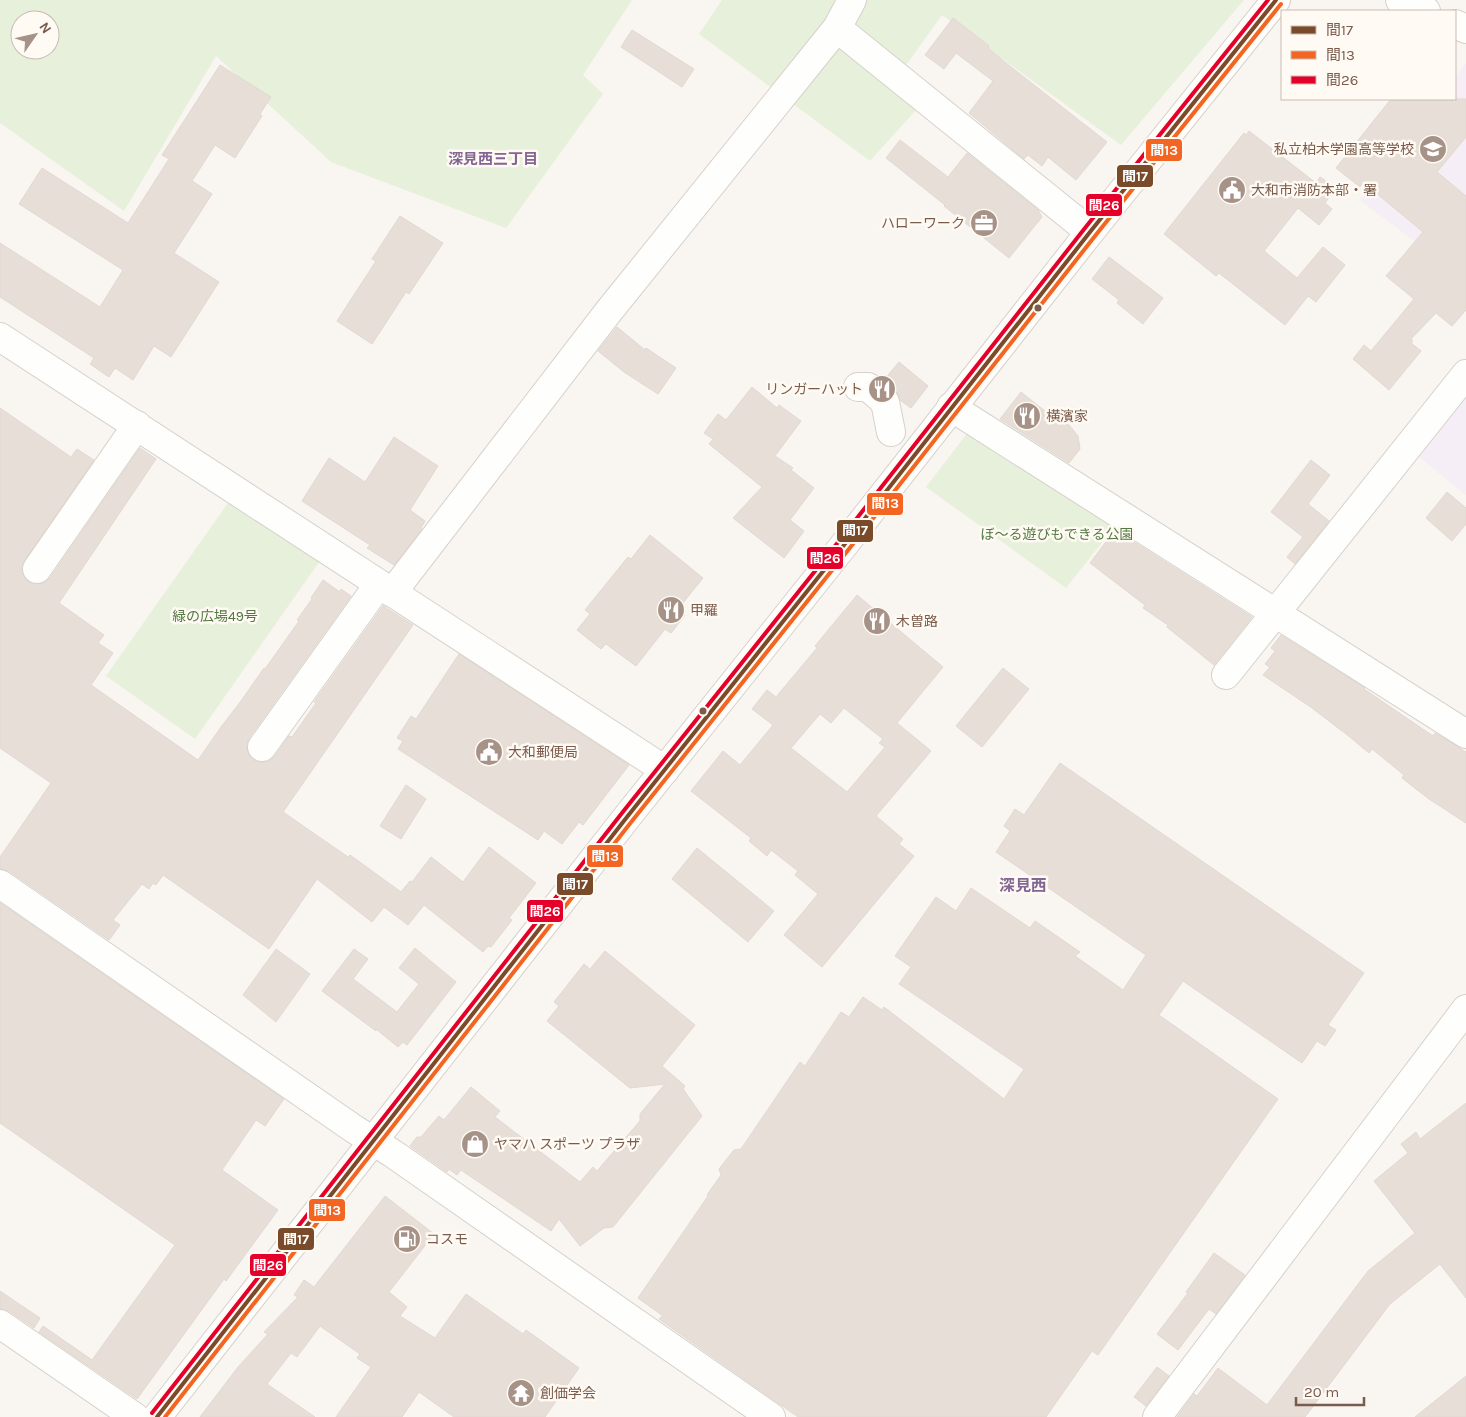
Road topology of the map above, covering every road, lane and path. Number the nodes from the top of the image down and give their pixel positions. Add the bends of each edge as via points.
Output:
1 (852, 0) edge
2 (1276, 0) edge
3 (1400, 0) edge
4 (1424, 10) edge
5 (837, 28) junction
6 (1090, 232) junction
7 (0, 337) edge
8 (1466, 374) edge
9 (858, 387) dead end
10 (951, 408) junction
11 (137, 425) junction
12 (891, 432) dead end
13 (37, 570) dead end
14 (386, 588) junction
15 (1276, 614) junction
16 (1226, 675) dead end
17 (1466, 734) edge
18 (262, 747) dead end
19 (665, 770) junction
20 (0, 884) edge
21 (1466, 1009) edge
22 (373, 1141) junction
23 (0, 1324) edge
24 (136, 1417) edge
25 (157, 1417) edge
26 (771, 1417) edge
27 (1157, 1417) edge

1 - 5 street
2 - 6 street
3 - 4 street
5 - 6 street
5 - 14 street
6 - 10 street
7 - 11 street
8 - 15 street
9 - 12 street via 868,387 885,402
10 - 15 street
10 - 19 street
11 - 13 street
11 - 14 street
14 - 18 street
14 - 19 street
15 - 16 street
15 - 17 street
19 - 22 street
20 - 22 street
21 - 27 street
22 - 25 street
22 - 26 street
23 - 24 street

